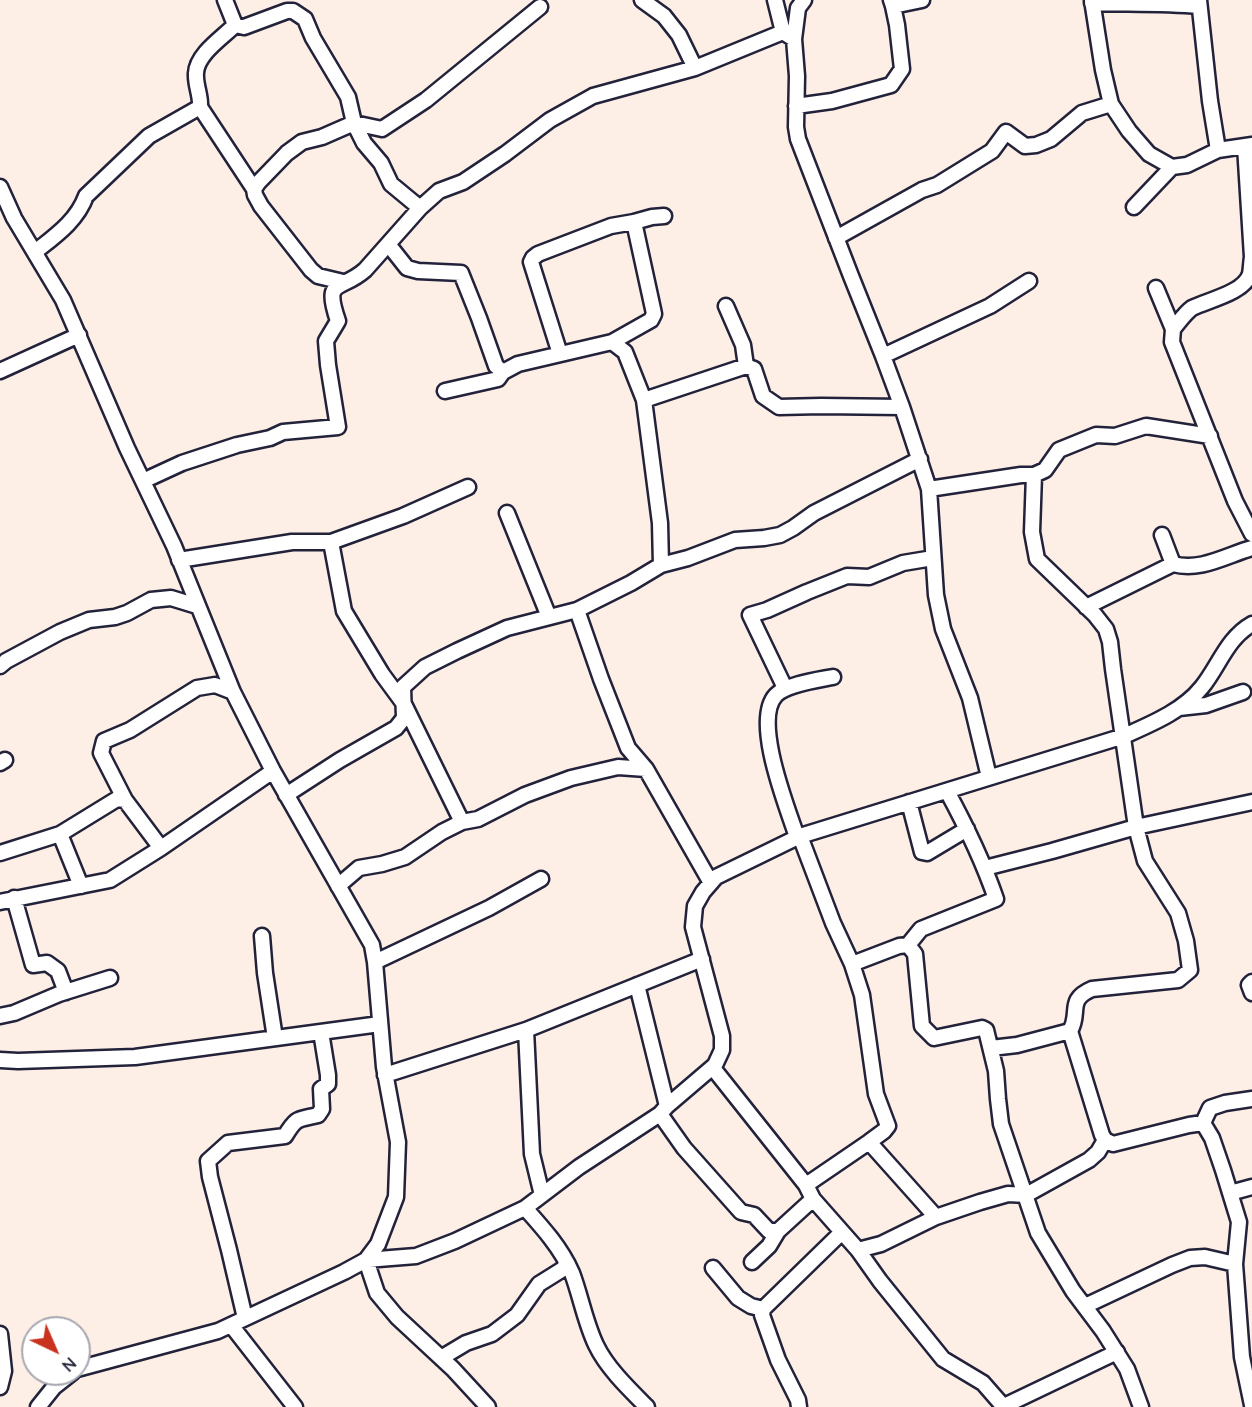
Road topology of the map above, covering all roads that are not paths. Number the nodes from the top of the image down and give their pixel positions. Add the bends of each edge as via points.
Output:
1 (225, 0) edge
2 (642, 0) edge
3 (775, 0) edge
4 (804, 0) edge
5 (922, 0) edge
6 (1092, 2) edge
7 (892, 3) edge
8 (1199, 3) edge
9 (540, 7) dead end
10 (235, 25) junction
11 (789, 35) junction
12 (695, 68) junction
13 (1111, 104) junction
14 (796, 106) junction
15 (200, 107) junction
16 (354, 123) junction
17 (1249, 145) edge
18 (1218, 149) junction
19 (1172, 167) junction
20 (0, 187) edge
21 (254, 189) junction
22 (3, 202) edge
23 (1134, 206) dead end
24 (420, 208) junction
25 (664, 216) dead end
26 (634, 222) junction
27 (836, 238) junction
28 (388, 244) junction
29 (35, 252) junction
30 (1029, 281) dead end
31 (343, 282) junction
32 (1156, 288) dead end
33 (726, 306) dead end
34 (1173, 329) junction
35 (79, 335) junction
36 (612, 342) junction
37 (560, 354) junction
38 (883, 356) junction
39 (746, 366) junction
40 (0, 371) edge
41 (502, 372) junction
42 (445, 391) dead end
43 (644, 400) junction
44 (902, 407) junction
45 (1210, 436) junction
46 (920, 459) junction
47 (1034, 475) junction
48 (143, 481) junction
49 (468, 487) dead end
50 (929, 489) junction
51 (507, 513) dead end
52 (1252, 534) edge
53 (1162, 535) dead end
54 (331, 542) junction
55 (1252, 548) edge
56 (933, 558) junction
57 (1173, 564) junction
58 (661, 565) junction
59 (181, 566) junction
60 (171, 597) junction
61 (197, 606) junction
62 (1086, 607) junction
63 (577, 610) junction
64 (549, 617) junction
65 (1252, 624) edge
66 (2, 659) edge
67 (834, 677) dead end
68 (785, 688) junction
69 (233, 692) junction
70 (1243, 692) dead end
71 (404, 704) junction
72 (1179, 708) junction
73 (1124, 736) junction
74 (628, 748) junction
75 (622, 767) junction
76 (646, 769) junction
77 (272, 771) junction
78 (989, 777) junction
79 (947, 791) junction
80 (286, 795) junction
81 (125, 800) junction
82 (909, 802) junction
83 (1252, 802) edge
84 (462, 822) junction
85 (1136, 827) junction
86 (967, 828) junction
87 (60, 834) junction
88 (799, 836) junction
89 (161, 848) junction
90 (0, 853) edge
91 (985, 868) junction
92 (541, 878) dead end
93 (711, 883) junction
94 (81, 886) junction
95 (338, 886) junction
96 (7, 900) edge
97 (262, 936) dead end
98 (908, 946) junction
99 (702, 959) junction
100 (375, 962) junction
101 (852, 964) junction
102 (110, 978) dead end
103 (1252, 982) edge
104 (637, 985) junction
105 (66, 992) junction
106 (1252, 993) edge
107 (0, 1016) edge
108 (380, 1024) junction
109 (526, 1030) junction
110 (1070, 1031) junction
111 (321, 1032) junction
112 (275, 1038) junction
113 (991, 1048) junction
114 (0, 1060) edge
115 (712, 1068) junction
116 (385, 1075) junction
117 (1252, 1099) edge
118 (663, 1110) junction
119 (1203, 1123) junction
120 (1105, 1140) junction
121 (869, 1142) junction
122 (806, 1185) junction
123 (1252, 1187) edge
124 (1230, 1193) junction
125 (542, 1195) junction
126 (1026, 1195) junction
127 (813, 1199) junction
128 (525, 1208) junction
129 (936, 1217) junction
130 (778, 1231) junction
131 (842, 1232) junction
132 (858, 1250) junction
133 (366, 1260) junction
134 (566, 1262) junction
135 (752, 1262) dead end
136 (1235, 1264) junction
137 (713, 1268) dead end
138 (1085, 1306) junction
139 (763, 1308) junction
140 (245, 1318) junction
141 (231, 1325) junction
142 (0, 1334) edge
143 (1117, 1352) junction
144 (441, 1358) junction
145 (91, 1367) edge
146 (55, 1386) edge
147 (0, 1387) edge
148 (1252, 1405) edge
149 (1004, 1406) edge
150 (38, 1407) edge
151 (295, 1407) edge
152 (488, 1407) edge
153 (647, 1407) edge
154 (799, 1407) edge
155 (1140, 1407) edge

1 - 10 street
2 - 12 street via 679,35
3 - 11 street
4 - 11 street
5 - 7 street
6 - 8 street
6 - 13 street
7 - 14 street via 902,69 891,85
8 - 18 street
9 - 16 street via 426,100 382,129
10 - 15 street via 198,60 195,75
10 - 16 street via 244,27 287,11 305,19 348,97
11 - 12 street
11 - 14 street via 797,76
12 - 24 street via 593,96 550,120 463,182 439,191
13 - 19 street via 1149,154
13 - 27 street via 1082,113 1051,139 1036,145 1025,146 1006,132 992,151 960,173
14 - 27 street via 799,139
15 - 21 street
15 - 29 street via 149,136 86,196 64,230
16 - 21 street via 302,142
16 - 24 street via 391,184
17 - 18 street
17 - 34 street via 1250,273 1238,287 1190,309
18 - 19 street via 1187,165
19 - 23 street
20 - 22 street
21 - 31 street via 261,206 311,270
22 - 29 street
24 - 28 street
25 - 26 street
26 - 36 street via 654,314
26 - 37 street via 611,226 533,257
27 - 38 street
28 - 31 street via 357,277
28 - 41 street via 407,268 460,273
29 - 35 street
30 - 38 street via 990,306
31 - 48 street via 333,290 331,301 338,321 326,341 338,427 283,432 182,463
32 - 34 street
33 - 39 street via 743,345
34 - 45 street via 1172,342
35 - 40 street
35 - 48 street
36 - 37 street
36 - 43 street via 625,352
37 - 41 street
38 - 44 street
39 - 43 street
39 - 44 street via 754,369 764,396 779,407
41 - 42 street via 498,379
43 - 58 street
44 - 46 street
45 - 47 street via 1146,426 1115,436 1096,435 1059,450 1045,470
45 - 52 street
46 - 50 street
46 - 58 street via 780,535 735,540
47 - 50 street
47 - 62 street via 1032,532 1037,559
48 - 59 street
49 - 54 street
50 - 56 street
51 - 64 street
53 - 57 street
54 - 59 street via 292,542 195,557
54 - 71 street via 344,611
55 - 57 street via 1206,564
56 - 68 street via 903,563 869,577 848,576 750,615
56 - 78 street via 943,629 970,698
57 - 62 street
58 - 63 street
59 - 60 street
59 - 61 street
60 - 61 street
60 - 66 street via 151,600 115,617 89,620
61 - 69 street
62 - 73 street via 1106,629 1110,642
63 - 64 street
63 - 74 street
64 - 71 street via 507,628 425,667 403,687
65 - 72 street via 1228,645 1201,689
67 - 68 street
68 - 88 street via 769,705 767,717 771,756
69 - 77 street
69 - 81 street via 215,685 197,688 104,741 101,753
70 - 72 street via 1206,705
71 - 80 street via 404,718 396,728
71 - 84 street
72 - 73 street
73 - 78 street
73 - 85 street
74 - 75 street
74 - 76 street
75 - 76 street
75 - 84 street via 571,778 478,820
76 - 93 street
77 - 80 street
77 - 89 street
78 - 79 street
79 - 82 street
79 - 86 street
80 - 95 street
81 - 87 street via 117,799
81 - 89 street
82 - 86 street via 922,852
82 - 88 street
83 - 85 street
84 - 95 street via 405,857 359,868
85 - 91 street
85 - 110 street via 1145,861 1178,913 1190,970 1178,980 1083,993 1075,1004
86 - 91 street
87 - 90 street
87 - 94 street
88 - 93 street
88 - 101 street
89 - 94 street via 110,880
91 - 98 street via 996,899 921,929
92 - 100 street
93 - 99 street via 695,906 693,927
94 - 96 street
95 - 100 street via 372,945
96 - 105 street via 33,965 47,963 58,971
97 - 112 street
98 - 101 street
98 - 113 street via 915,954 922,1026 934,1038 982,1028
99 - 104 street
99 - 115 street via 722,1036 722,1050
100 - 108 street
101 - 121 street via 862,995 877,1094 888,1126
102 - 105 street
103 - 106 street
104 - 109 street
104 - 118 street
105 - 107 street
108 - 111 street
108 - 116 street
109 - 116 street
109 - 125 street via 532,1154
110 - 113 street
110 - 120 street
111 - 112 street
111 - 140 street via 328,1084 321,1089 318,1115 300,1118 285,1136 228,1143 208,1161
112 - 114 street via 135,1057
113 - 126 street via 1001,1124
115 - 118 street
115 - 122 street
116 - 133 street via 398,1142 396,1197 378,1244
117 - 119 street via 1210,1108
118 - 125 street
118 - 130 street via 684,1148 741,1212 754,1215 769,1231
119 - 120 street via 1113,1144
119 - 124 street
120 - 126 street via 1089,1160
121 - 122 street
121 - 129 street
122 - 127 street
123 - 124 street
124 - 136 street via 1239,1222
125 - 128 street
126 - 129 street via 1008,1194
126 - 138 street via 1038,1233
127 - 130 street
127 - 131 street
128 - 133 street via 416,1256
128 - 134 street
129 - 132 street
130 - 135 street
131 - 132 street
131 - 139 street
132 - 149 street via 943,1359 983,1383
133 - 140 street
133 - 144 street via 377,1293
134 - 144 street via 492,1335
134 - 153 street via 597,1347
136 - 138 street via 1190,1258
136 - 148 street via 1242,1357
137 - 139 street via 738,1298
138 - 143 street
139 - 154 street via 778,1360
140 - 141 street
141 - 145 street
141 - 151 street
142 - 147 street via 4,1371
143 - 149 street
143 - 155 street
144 - 152 street
146 - 150 street

